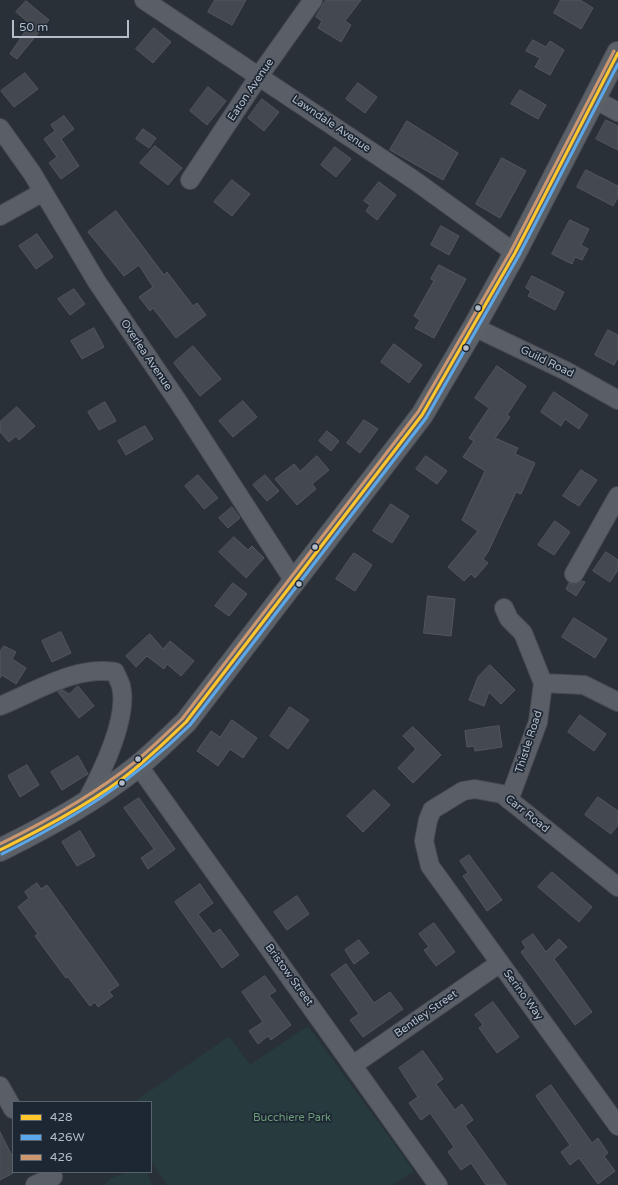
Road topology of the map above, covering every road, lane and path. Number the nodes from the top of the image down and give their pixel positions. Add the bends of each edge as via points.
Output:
1 (313, 0) edge
2 (150, 2) edge
3 (618, 53) edge
4 (259, 76) junction
5 (594, 99) junction
6 (618, 112) edge
7 (0, 128) edge
8 (190, 180) dead end
9 (43, 192) junction
10 (0, 216) edge
11 (515, 253) junction
12 (474, 327) junction
13 (618, 400) edge
14 (618, 496) edge
15 (612, 521) edge
16 (574, 574) dead end
17 (294, 581) junction
18 (504, 608) dead end
19 (543, 683) junction
20 (618, 702) edge
21 (0, 706) edge
22 (138, 765) junction
23 (509, 800) junction
24 (86, 802) junction
25 (0, 850) edge
26 (430, 864) joint
27 (618, 887) edge
28 (500, 963) junction
29 (353, 1064) junction
30 (0, 1086) edge
31 (12, 1107) edge
32 (618, 1126) edge
33 (51, 1174) edge
34 (35, 1185) edge
35 (438, 1185) edge

1 - 4 street, Eaton Avenue
2 - 4 street, Lawndale Avenue
3 - 5 main road
4 - 8 street, Eaton Avenue
4 - 11 street, Lawndale Avenue via 414,180
5 - 6 street
5 - 11 main road
7 - 9 street, Overlea Avenue
9 - 10 street
9 - 17 street, Overlea Avenue via 97,282
11 - 12 main road
12 - 13 street, Guild Road via 566,371
12 - 17 main road via 422,415
14 - 15 street
15 - 16 street
17 - 22 main road via 186,722
18 - 19 street, Thistle Road via 509,619 523,632
19 - 20 street via 584,685
19 - 23 street, Thistle Road via 538,722
21 - 24 street via 69,676 98,670 115,672 121,686 121,714 102,772
22 - 24 main road
22 - 29 street, Bristow Street
23 - 26 street, Carr Road via 502,794 468,789 432,810 424,841
23 - 27 street, Carr Road
24 - 25 main road via 41,830
26 - 28 street, Serino Way
28 - 29 street, Bentley Street
28 - 32 street, Serino Way
29 - 35 street, Bristow Street
30 - 31 street
33 - 34 street

